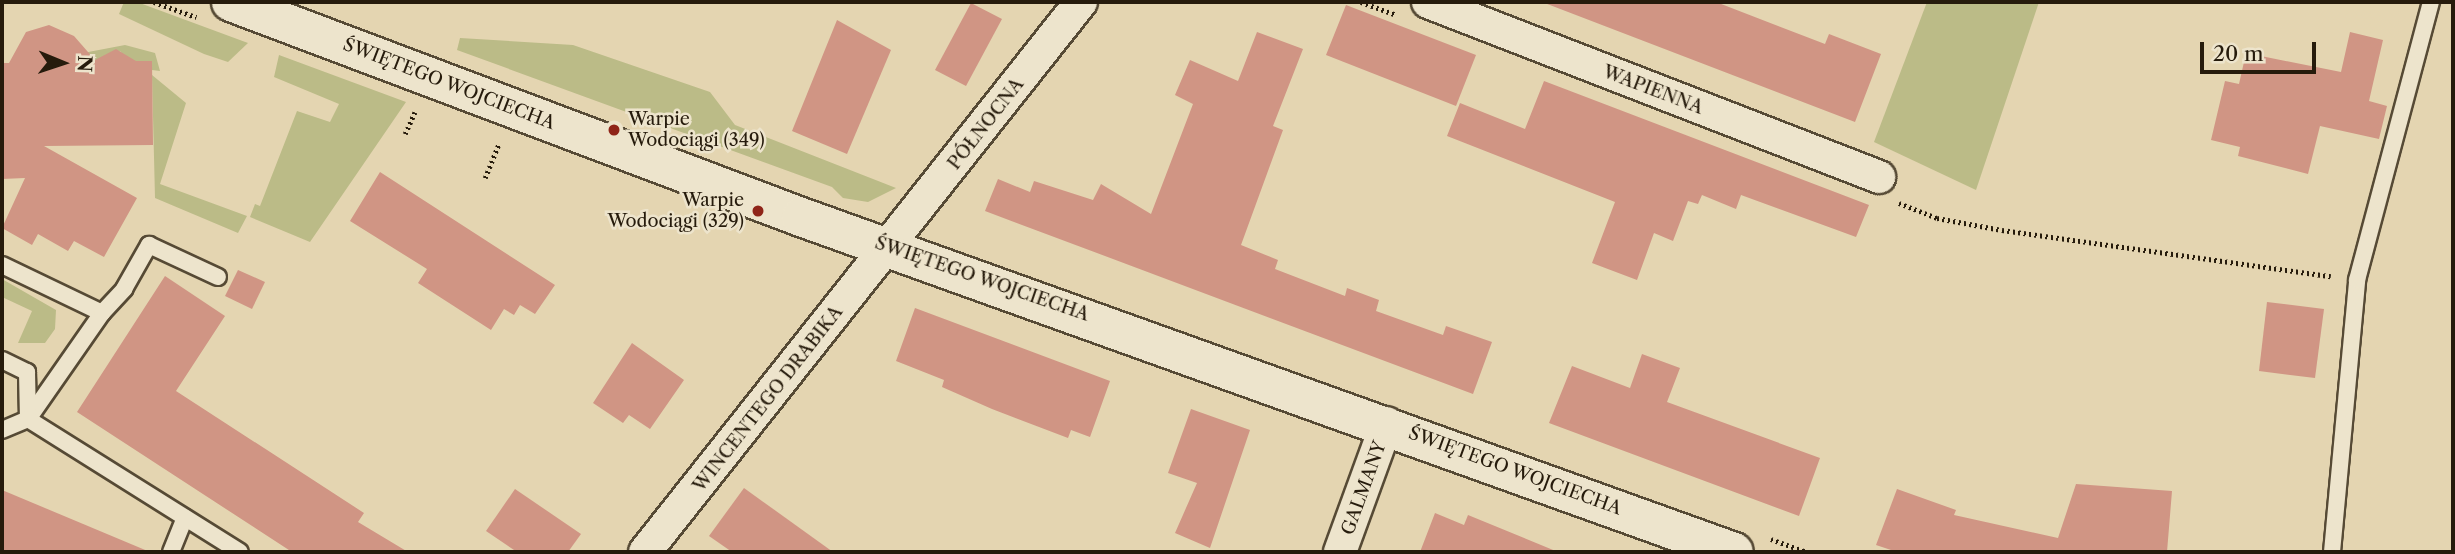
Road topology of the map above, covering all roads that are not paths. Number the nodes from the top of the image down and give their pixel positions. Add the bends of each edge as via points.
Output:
1 (231, 2) edge
2 (1081, 2) edge
3 (1428, 2) edge
4 (2431, 2) edge
5 (1883, 188) road end
6 (892, 247) junction
7 (2, 265) edge
8 (218, 277) dead end
9 (102, 313) junction
10 (2, 360) edge
11 (28, 419) junction
12 (1387, 423) junction
13 (2, 430) edge
14 (185, 518) junction
15 (171, 552) edge
16 (240, 552) edge
17 (645, 552) edge
18 (1340, 552) edge
19 (1734, 552) edge
20 (2332, 552) edge

1 - 6 street, ŚWIĘTEGO WOJCIECHA
2 - 6 street, PÓŁNOCNA
3 - 5 street, WAPIENNA
4 - 20 lane via 2357,280
6 - 12 street, ŚWIĘTEGO WOJCIECHA
6 - 17 street, WINCENTEGO DRABIKA
7 - 9 lane
8 - 9 lane via 149,245 124,289
9 - 11 lane
10 - 11 lane via 27,372
11 - 13 lane
11 - 14 lane
12 - 18 street, GALMANY
12 - 19 street, ŚWIĘTEGO WOJCIECHA
14 - 15 lane
14 - 16 lane

